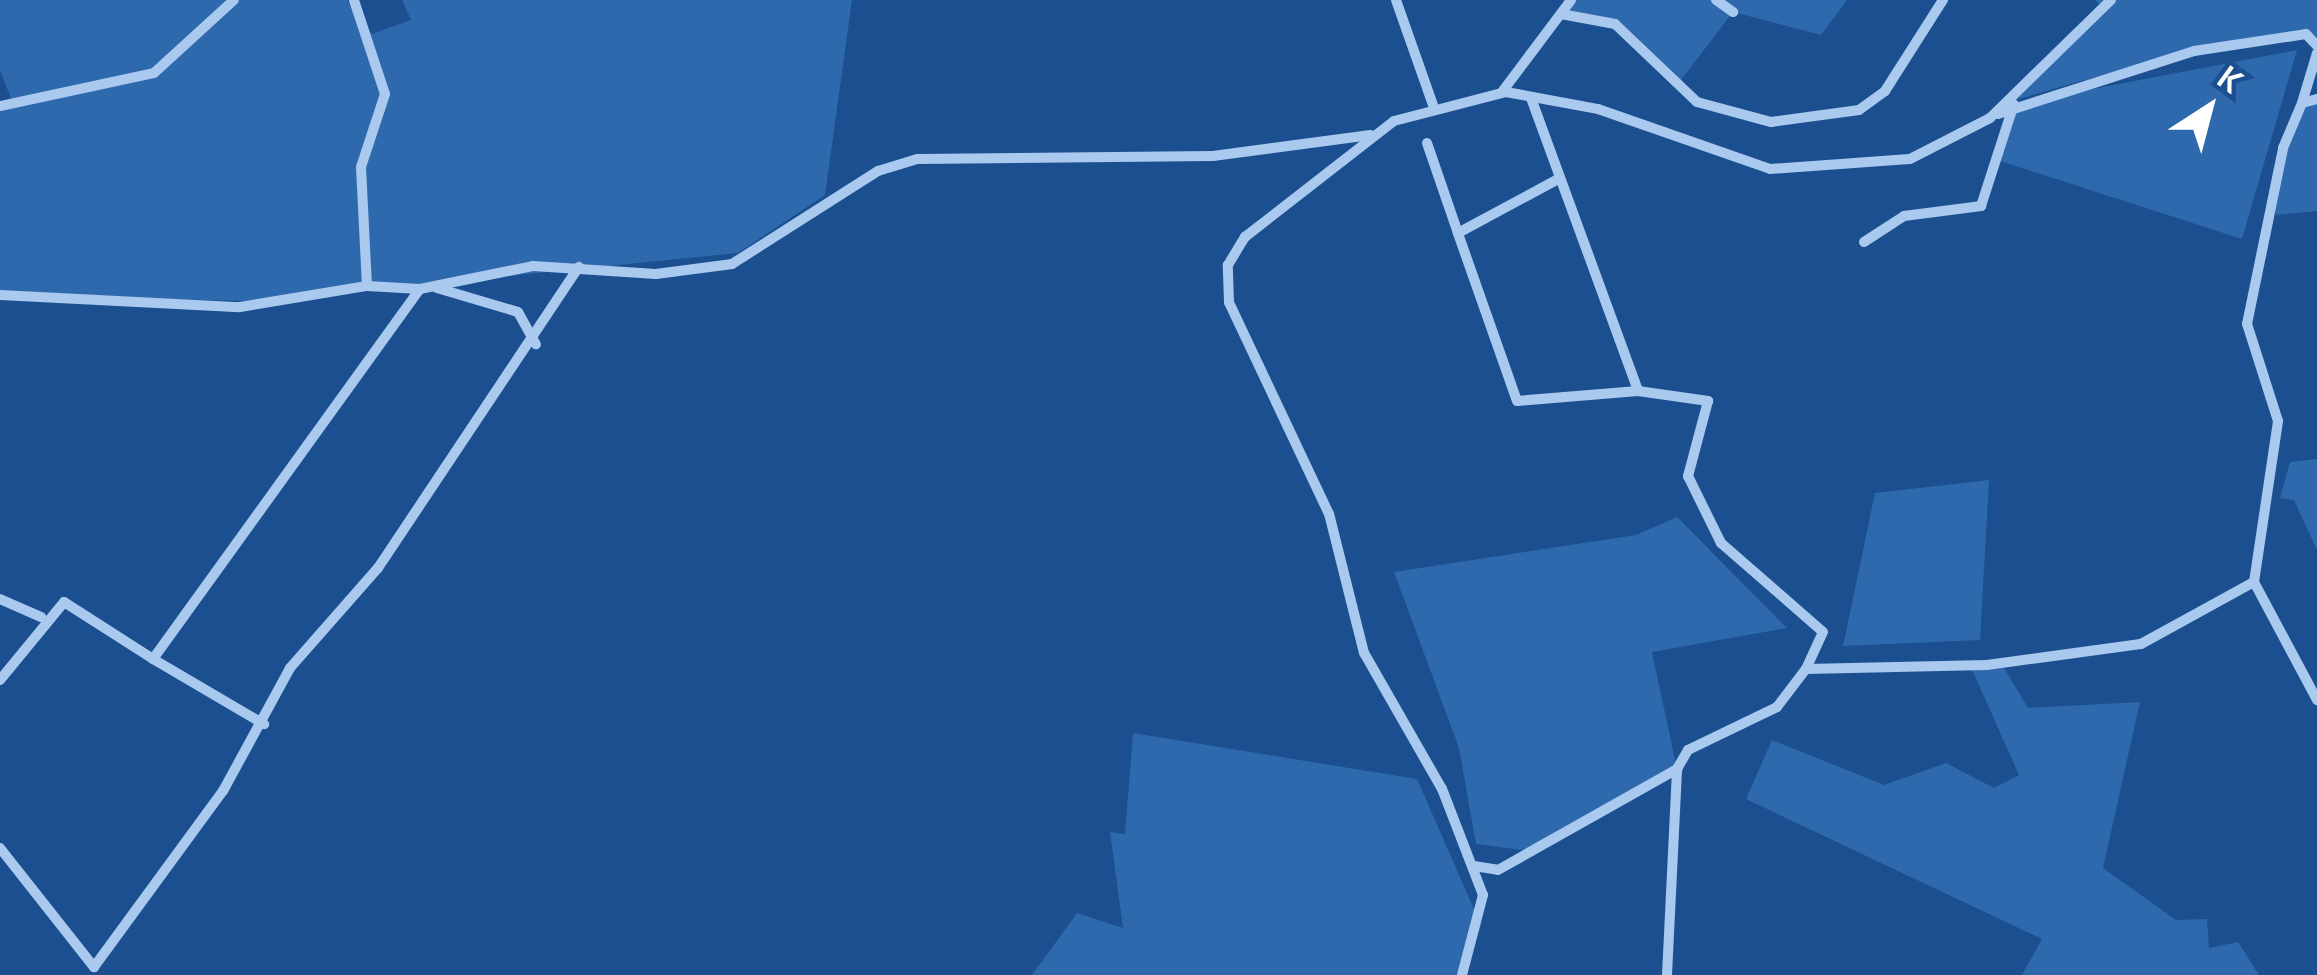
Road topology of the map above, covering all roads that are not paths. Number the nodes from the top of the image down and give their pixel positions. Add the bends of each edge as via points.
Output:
1 (234, 0) edge
2 (354, 0) edge
3 (1396, 0) edge
4 (1571, 0) edge
5 (1716, 0) edge
6 (1943, 0) edge
7 (2111, 0) edge
8 (1733, 12) dead end
9 (1561, 14) junction
10 (2317, 50) edge
11 (1502, 92) junction
12 (1531, 98) junction
13 (2317, 99) edge
14 (2302, 103) junction
15 (2014, 104) junction
16 (1433, 105) junction
17 (0, 106) edge
18 (1990, 118) junction
19 (1372, 135) junction
20 (1427, 143) dead end
21 (1560, 178) junction
22 (1458, 233) junction
23 (1864, 242) dead end
24 (579, 267) junction
25 (368, 286) junction
26 (436, 287) junction
27 (420, 289) junction
28 (0, 295) edge
29 (536, 344) junction
30 (1638, 391) junction
31 (2254, 583) junction
32 (0, 599) edge
33 (41, 617) junction
34 (153, 658) junction
35 (1806, 668) junction
36 (0, 680) edge
37 (2317, 700) edge
38 (264, 724) junction
39 (1677, 769) junction
40 (0, 848) edge
41 (1474, 866) junction
42 (1498, 870) junction
43 (1483, 895) junction
44 (1462, 975) edge
45 (1667, 975) edge

1 - 17 street via 154,74
2 - 25 street via 385,94 361,167
3 - 16 street
4 - 9 street
5 - 8 street
6 - 9 street via 1885,92 1859,110 1771,122 1696,102 1615,24
7 - 18 street
9 - 11 street
10 - 14 street
10 - 15 street via 2306,34 2194,52
11 - 12 street
11 - 16 street
12 - 18 street via 1802,170 1910,159
12 - 21 street
13 - 14 street
14 - 31 street via 2270,192 2247,324 2278,421
15 - 18 street
15 - 23 street via 1981,206 1904,216
16 - 19 street
19 - 24 street via 1213,156 917,159 878,171 756,257 656,274
19 - 41 street via 1245,237 1228,265 1229,302 1329,514 1377,684
20 - 22 street
21 - 22 street
21 - 30 street
22 - 30 street via 1517,401
24 - 26 street
24 - 29 street
25 - 27 street
25 - 28 street via 240,307
26 - 27 street
26 - 29 street via 518,312
27 - 34 street
29 - 38 street via 378,568 290,668
30 - 35 street via 1708,401 1688,476 1721,543 1823,632
31 - 35 street via 2141,644 1987,665
31 - 37 street
32 - 33 street
33 - 34 street via 64,602 78,606
33 - 36 street
34 - 38 street
35 - 39 street via 1777,707 1688,750
38 - 40 street via 145,909 94,967
39 - 42 street
39 - 45 street
41 - 42 street
41 - 43 street
42 - 43 street
43 - 44 street

